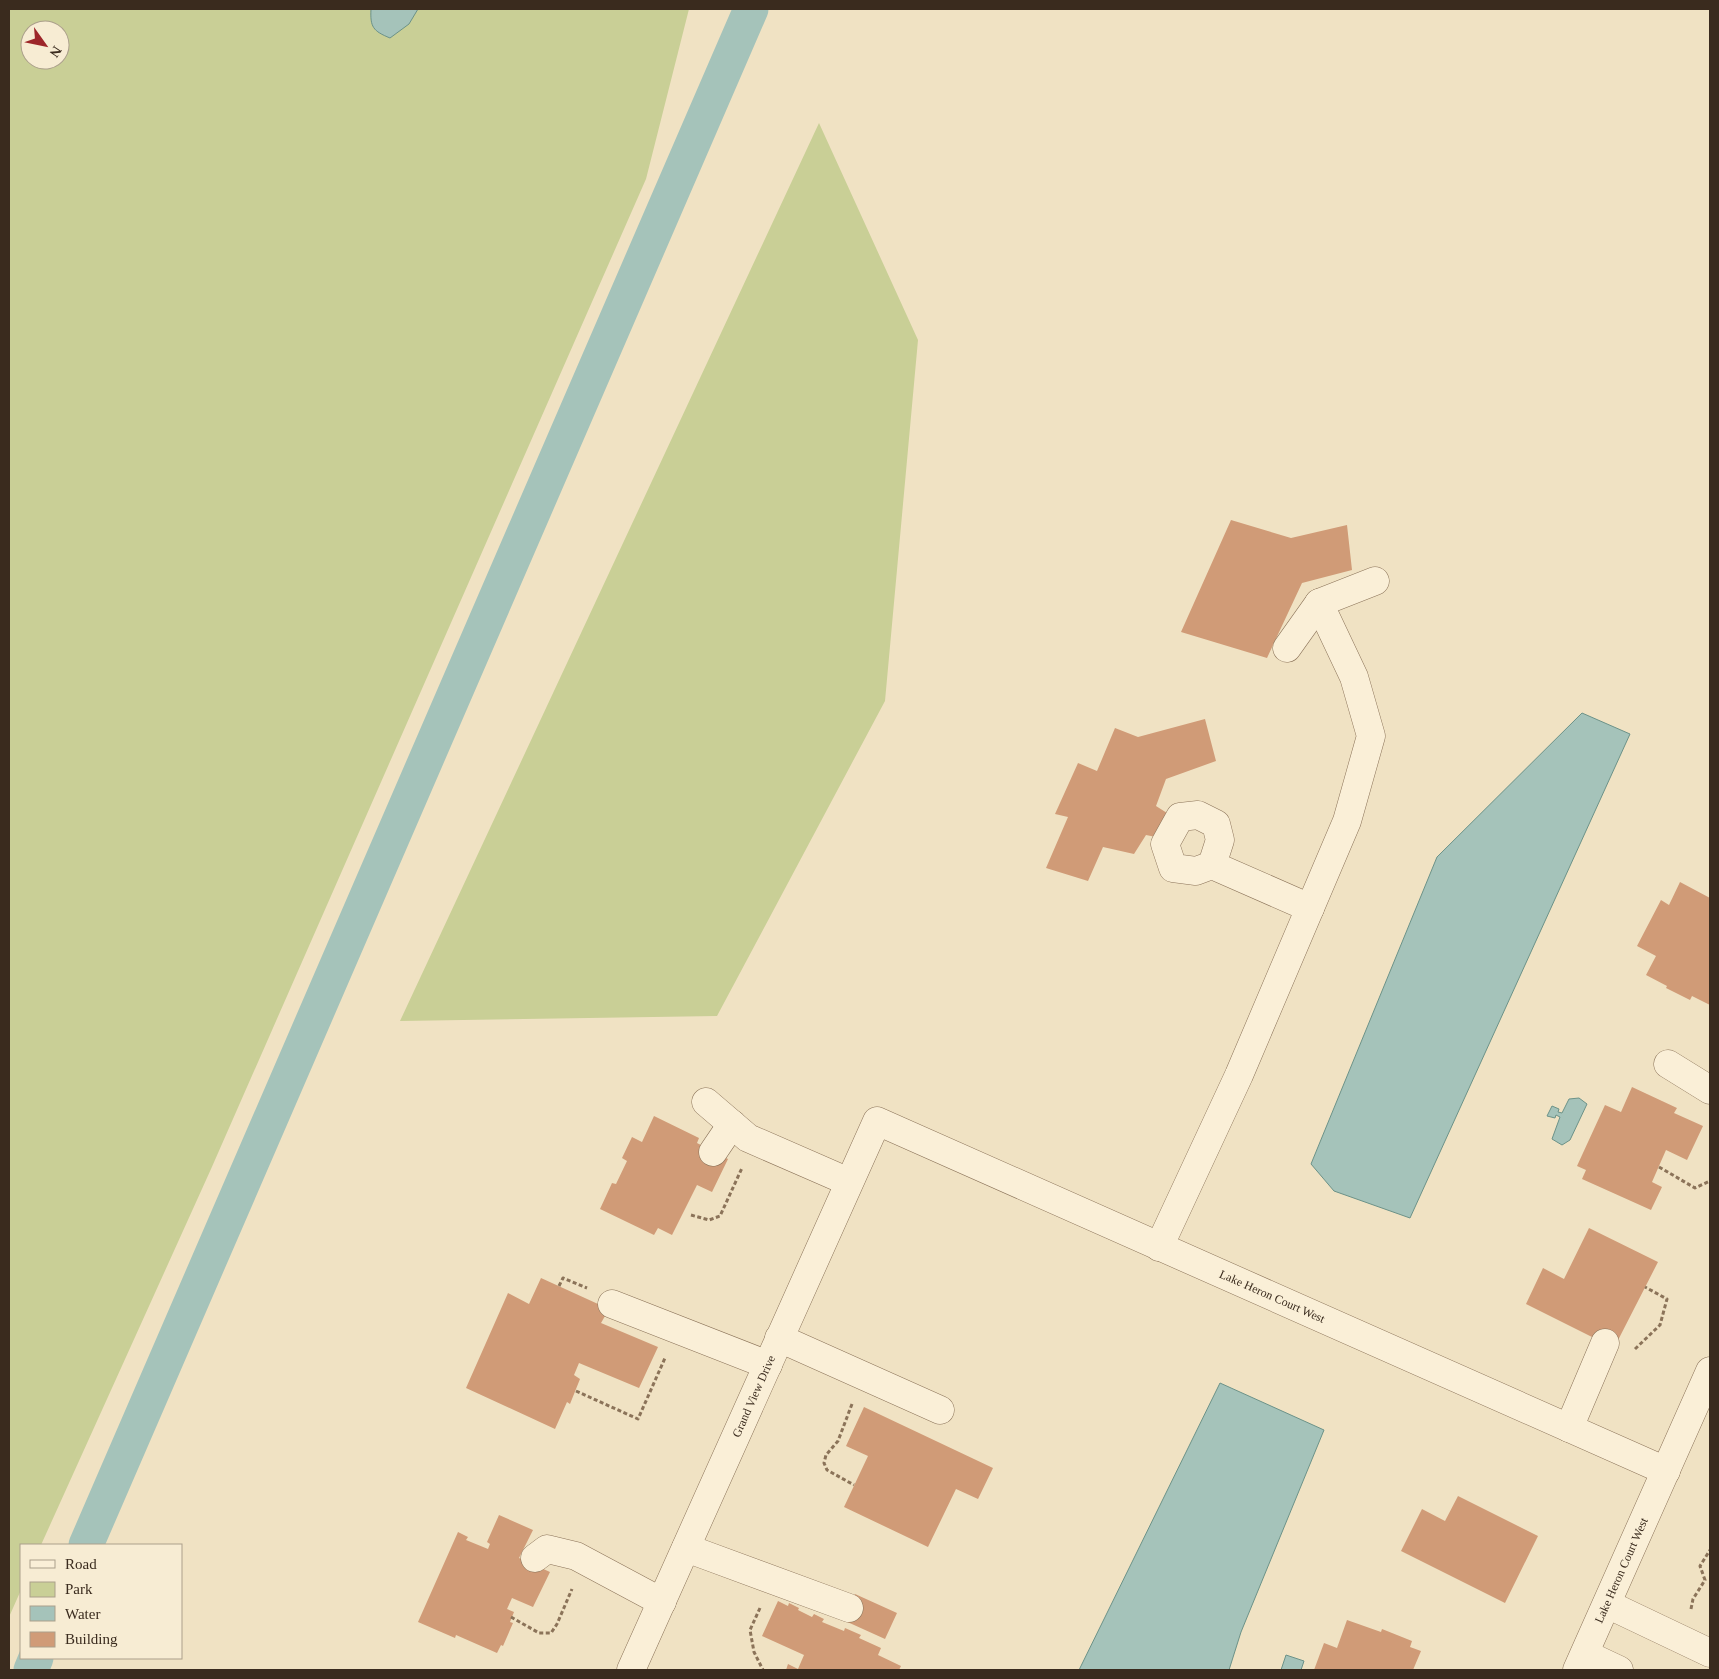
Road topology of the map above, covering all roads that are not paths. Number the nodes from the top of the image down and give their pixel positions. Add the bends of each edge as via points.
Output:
1 (1375, 581) dead end
2 (1319, 603) junction
3 (1287, 648) dead end
4 (1212, 865) dead end
5 (1310, 908) junction
6 (1668, 1064) dead end
7 (1710, 1090) edge
8 (706, 1102) dead end
9 (877, 1121) joint
10 (732, 1124) junction
11 (713, 1152) dead end
12 (849, 1182) junction
13 (1159, 1247) junction
14 (612, 1304) dead end
15 (779, 1338) junction
16 (1603, 1349) road end
17 (768, 1365) junction
18 (1710, 1371) edge
19 (940, 1410) dead end
20 (1569, 1428) junction
21 (1666, 1471) junction
22 (686, 1548) junction
23 (535, 1558) dead end
24 (662, 1602) junction
25 (1607, 1604) junction
26 (849, 1608) dead end
27 (1710, 1653) edge
28 (1581, 1662) edge
29 (631, 1670) edge
30 (1619, 1670) edge

1 - 2 street
2 - 3 street
2 - 5 street via 1354,676 1370,736 1347,821
4 - 5 street
5 - 13 street via 1239,1075
6 - 7 street
8 - 10 street
9 - 12 street, Grand View Drive
9 - 13 street, Lake Heron Court West
10 - 11 street
10 - 12 street via 748,1138
12 - 15 street, Grand View Drive
13 - 20 street, Lake Heron Court West
14 - 17 street
15 - 17 street, Grand View Drive
15 - 19 street
16 - 20 street
17 - 22 street, Grand View Drive
18 - 21 street, Lake Heron Court West
20 - 21 street, Lake Heron Court West
21 - 25 street, Lake Heron Court West
22 - 24 street, Grand View Drive
22 - 26 street
23 - 24 street via 547,1549 576,1556
24 - 29 street, Grand View Drive
25 - 27 street
25 - 28 street, Lake Heron Court West
28 - 30 street

